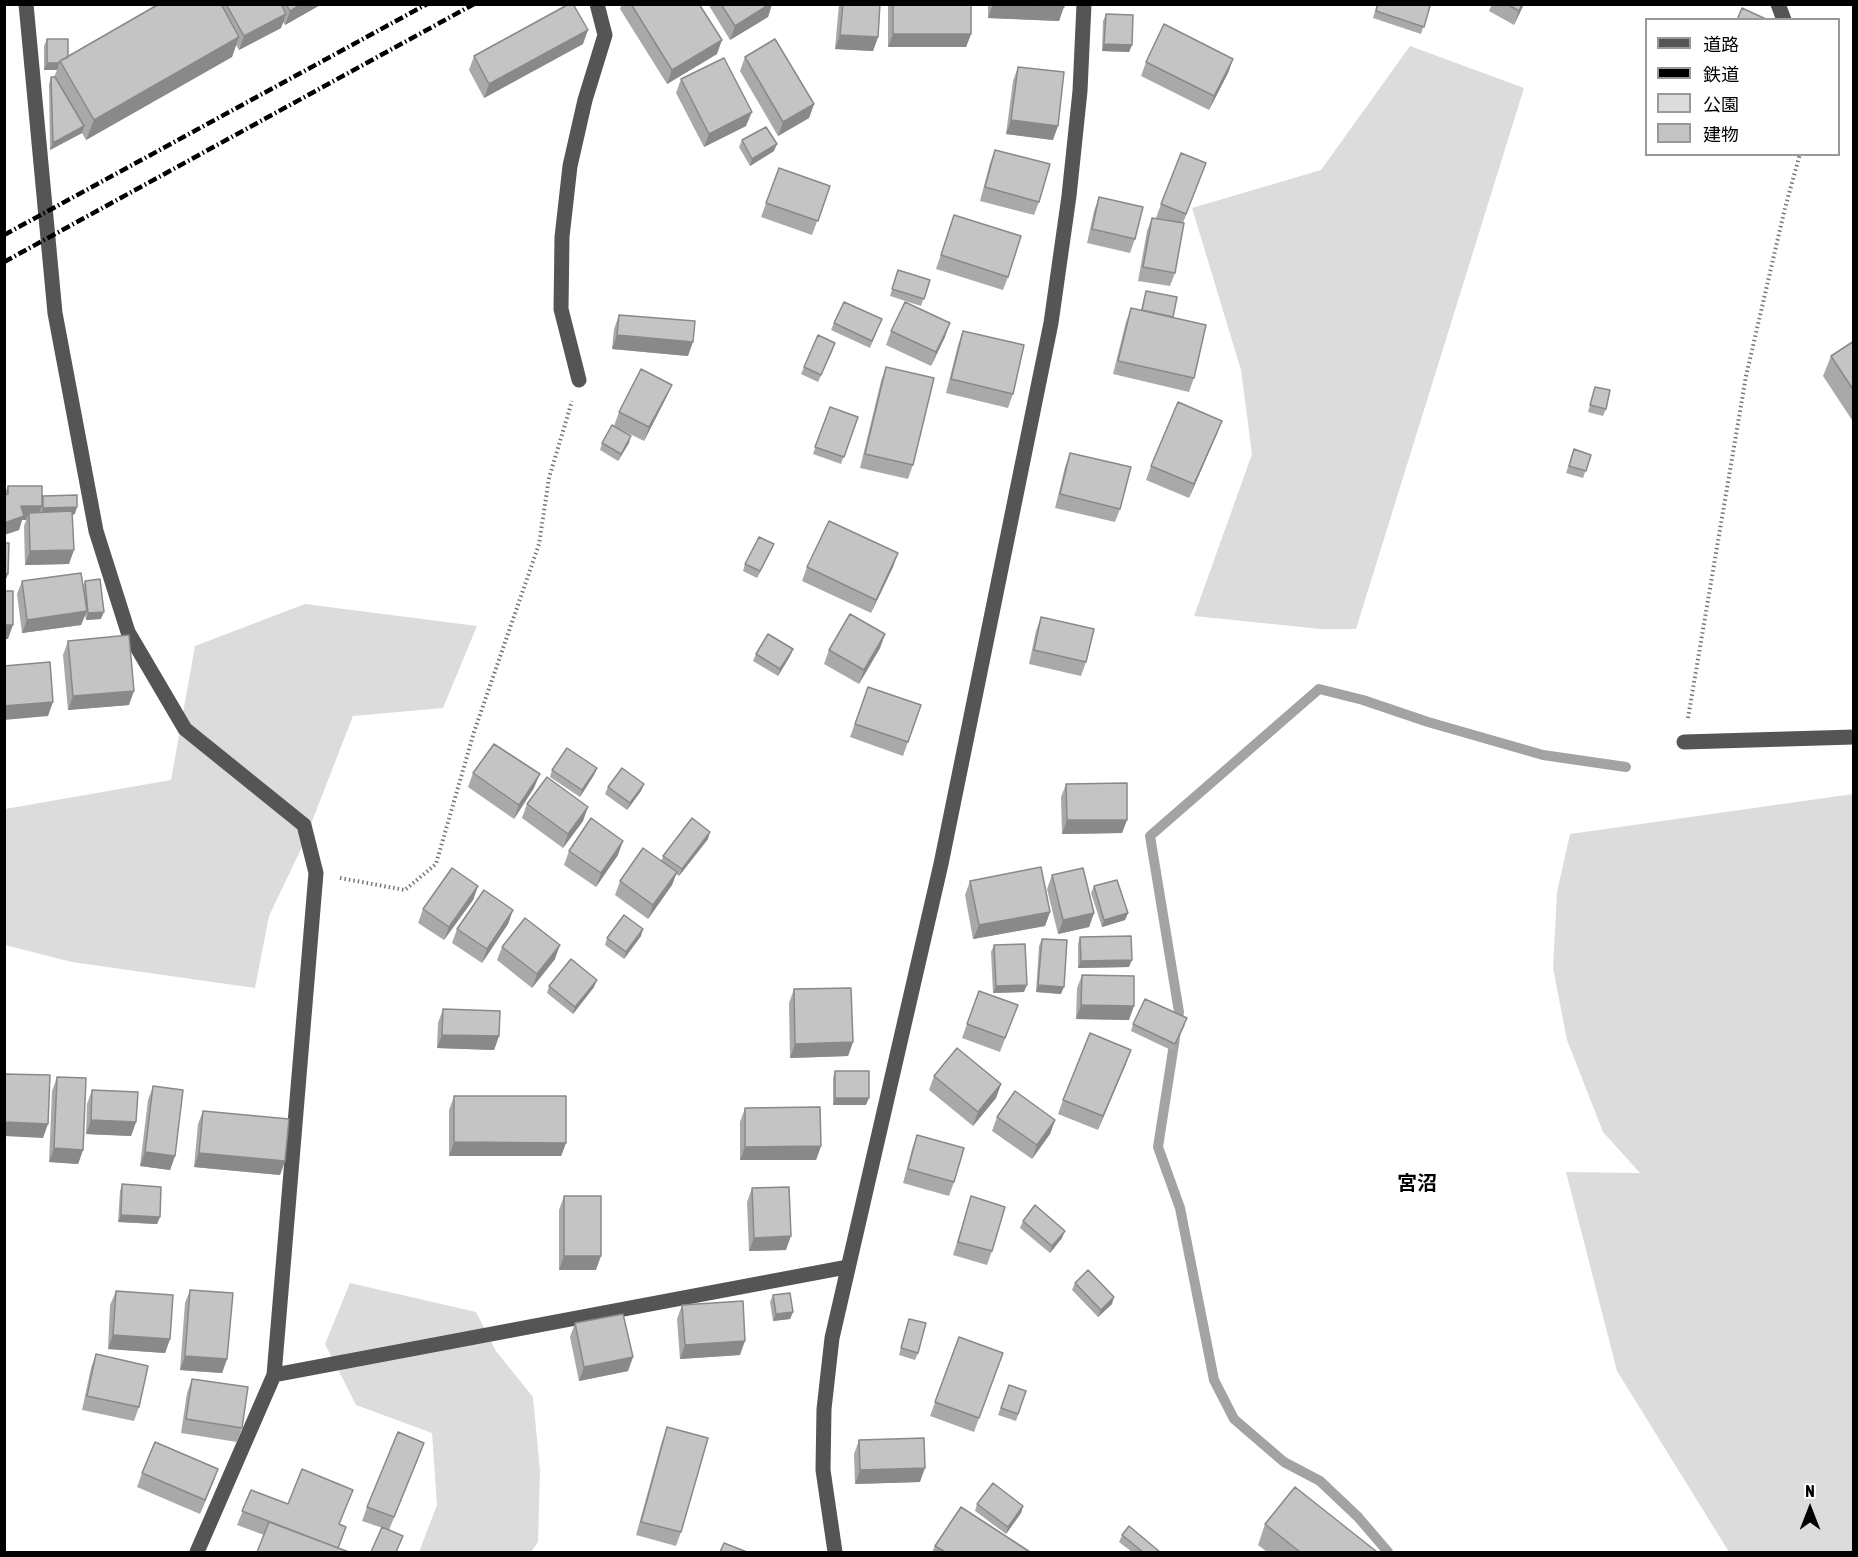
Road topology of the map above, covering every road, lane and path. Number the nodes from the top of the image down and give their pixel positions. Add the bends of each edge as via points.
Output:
1 (26, 4) edge
2 (597, 4) edge
3 (1084, 4) edge
4 (1799, 156) edge
5 (579, 380) joint
6 (1854, 736) edge
7 (1684, 742) joint
8 (316, 873) junction
9 (847, 1267) junction
10 (274, 1375) junction
11 (197, 1552) edge
12 (835, 1552) edge

1 - 8 street via 55,313 96,531 128,632 185,729 304,825
2 - 5 street via 605,35 570,166 562,237 561,309
3 - 9 street via 1080,91 1051,323 941,864
4 - 7 path via 1746,376
5 - 8 path via 549,478 539,544 474,732 436,864 405,890
6 - 7 street
8 - 10 street
9 - 10 street
9 - 12 street via 832,1338 824,1408 823,1470
10 - 11 street

